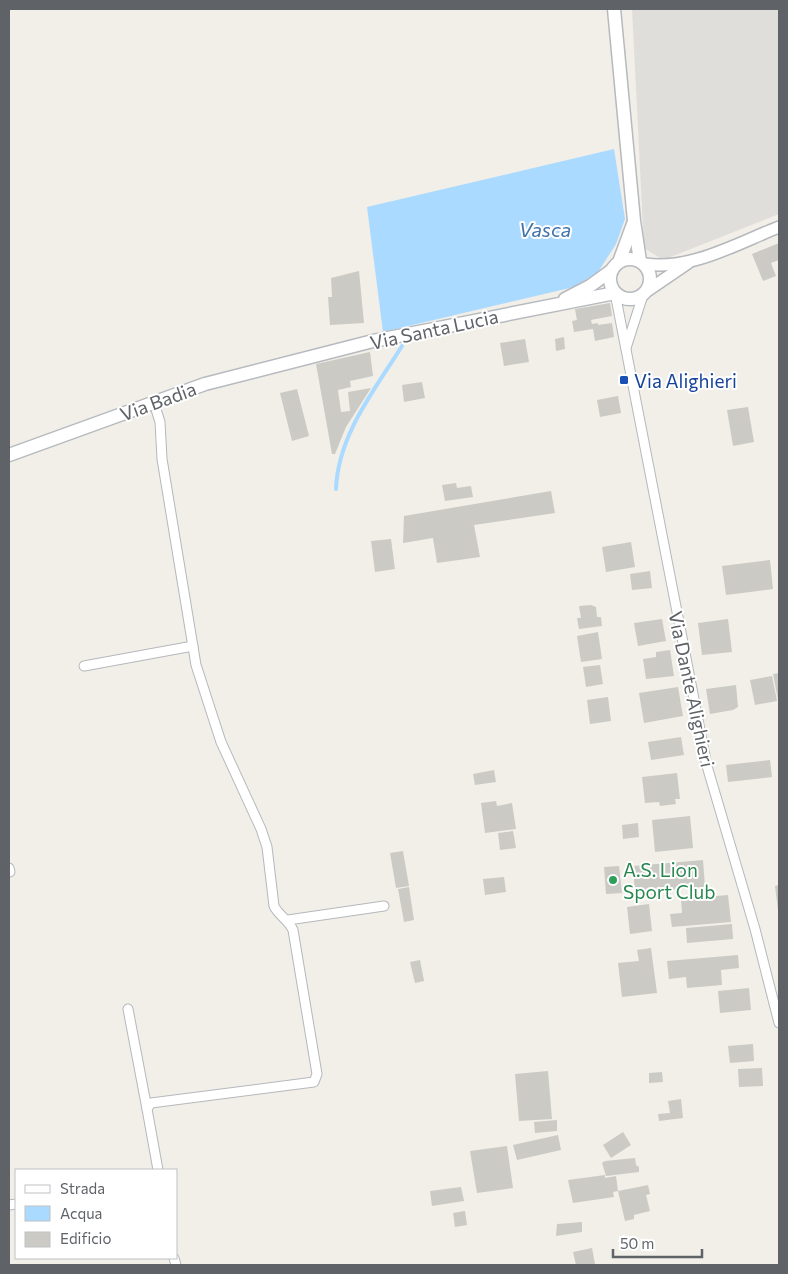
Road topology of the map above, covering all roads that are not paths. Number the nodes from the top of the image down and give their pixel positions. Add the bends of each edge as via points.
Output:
1 (614, 9) edge
2 (634, 221) junction
3 (779, 227) edge
4 (689, 262) junction
5 (642, 263) junction
6 (615, 266) junction
7 (615, 293) junction
8 (645, 293) junction
9 (558, 302) junction
10 (625, 350) junction
11 (309, 357) joint
12 (154, 402) junction
13 (9, 455) edge
14 (193, 646) junction
15 (84, 666) dead end
16 (384, 906) dead end
17 (288, 920) junction
18 (128, 1009) dead end
19 (779, 1023) edge
20 (147, 1109) junction
21 (158, 1169) edge

1 - 2 main road
2 - 5 main road
2 - 6 main road
3 - 4 street
4 - 5 street via 666,266
4 - 8 street
5 - 6 main road via 629,258
5 - 8 main road via 650,274
6 - 7 main road via 610,280
6 - 9 main road, Via Santa Lucia via 590,286
7 - 8 main road via 629,300
7 - 9 main road, Via Santa Lucia
7 - 10 street, Via Dante Alighieri
8 - 10 street
9 - 11 main road, Via Santa Lucia
10 - 19 street, Via Dante Alighieri via 707,766
11 - 12 main road, Via Badia via 205,384
12 - 13 main road, Via Badia
12 - 14 street via 160,422 162,458
14 - 15 street
14 - 17 street via 196,666 221,742 261,829 274,906 278,915
16 - 17 street
17 - 20 street via 293,930 317,1074 314,1082 151,1103
18 - 20 street
20 - 21 street

